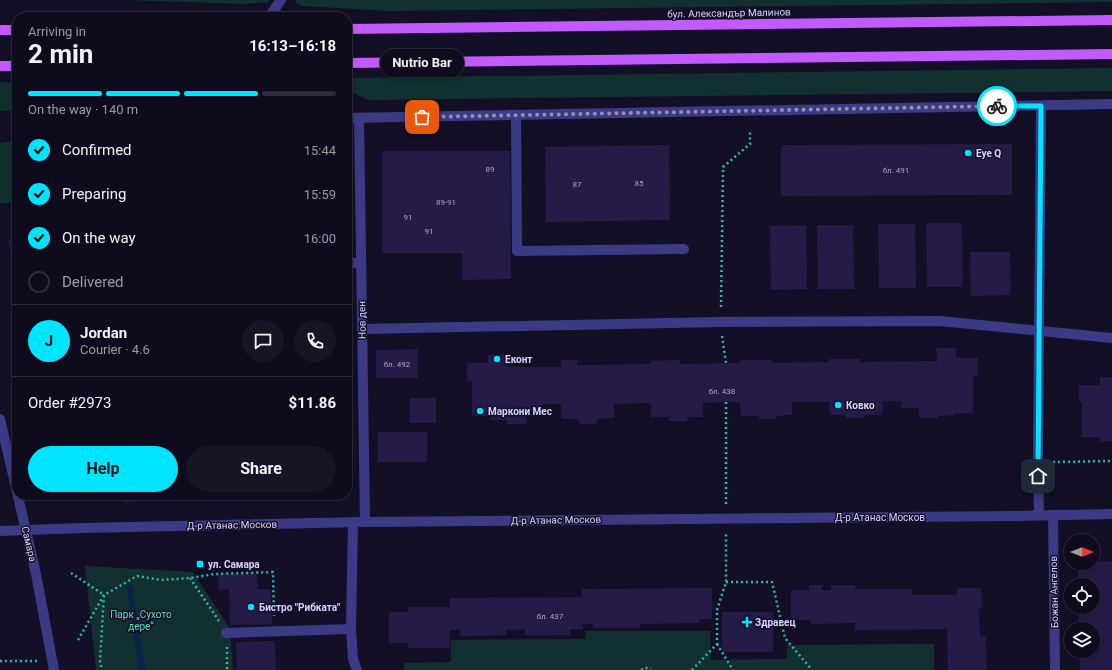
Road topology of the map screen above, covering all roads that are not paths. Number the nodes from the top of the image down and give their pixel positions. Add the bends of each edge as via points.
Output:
1 (281, 0) edge
2 (273, 12) edge
3 (1112, 20) edge
4 (0, 30) edge
5 (12, 30) edge
6 (352, 30) edge
7 (1112, 54) edge
8 (352, 63) edge
9 (0, 66) edge
10 (12, 66) edge
11 (1112, 104) edge
12 (1041, 106) junction
13 (516, 115) junction
14 (352, 117) edge
15 (352, 132) edge
16 (684, 249) dead end
17 (352, 263) edge
18 (361, 263) junction
19 (363, 329) junction
20 (1039, 332) junction
21 (1112, 338) edge
22 (0, 419) edge
23 (12, 470) edge
24 (19, 500) edge
25 (1112, 514) edge
26 (1054, 515) junction
27 (1039, 516) junction
28 (353, 522) junction
29 (365, 522) junction
30 (26, 530) junction
31 (0, 531) edge
32 (351, 629) junction
33 (226, 633) dead end
34 (53, 665) edge
35 (357, 670) edge
36 (1055, 670) edge

1 - 2 street
3 - 6 main road, бул. Александър Малинов
4 - 5 main road
7 - 8 main road
9 - 10 main road
11 - 12 street
12 - 13 street
12 - 20 street
13 - 14 street
13 - 16 street via 517,251
15 - 18 street, Нов ден
17 - 18 street
18 - 19 street, Нов ден
19 - 20 street via 720,322 940,321
19 - 29 street, Нов ден
20 - 21 street
20 - 27 street
22 - 23 street, Самара
24 - 30 street, Самара
25 - 26 street, Д-р Атанас Москов
26 - 27 street, Д-р Атанас Москов
26 - 36 street, Божан Ангелов
27 - 29 street, Д-р Атанас Москов
28 - 29 street, Д-р Атанас Москов
28 - 30 street, Д-р Атанас Москов
28 - 32 street
30 - 31 street, Д-р Атанас Москов
30 - 34 street, Самара
32 - 33 street
32 - 35 street via 353,659

